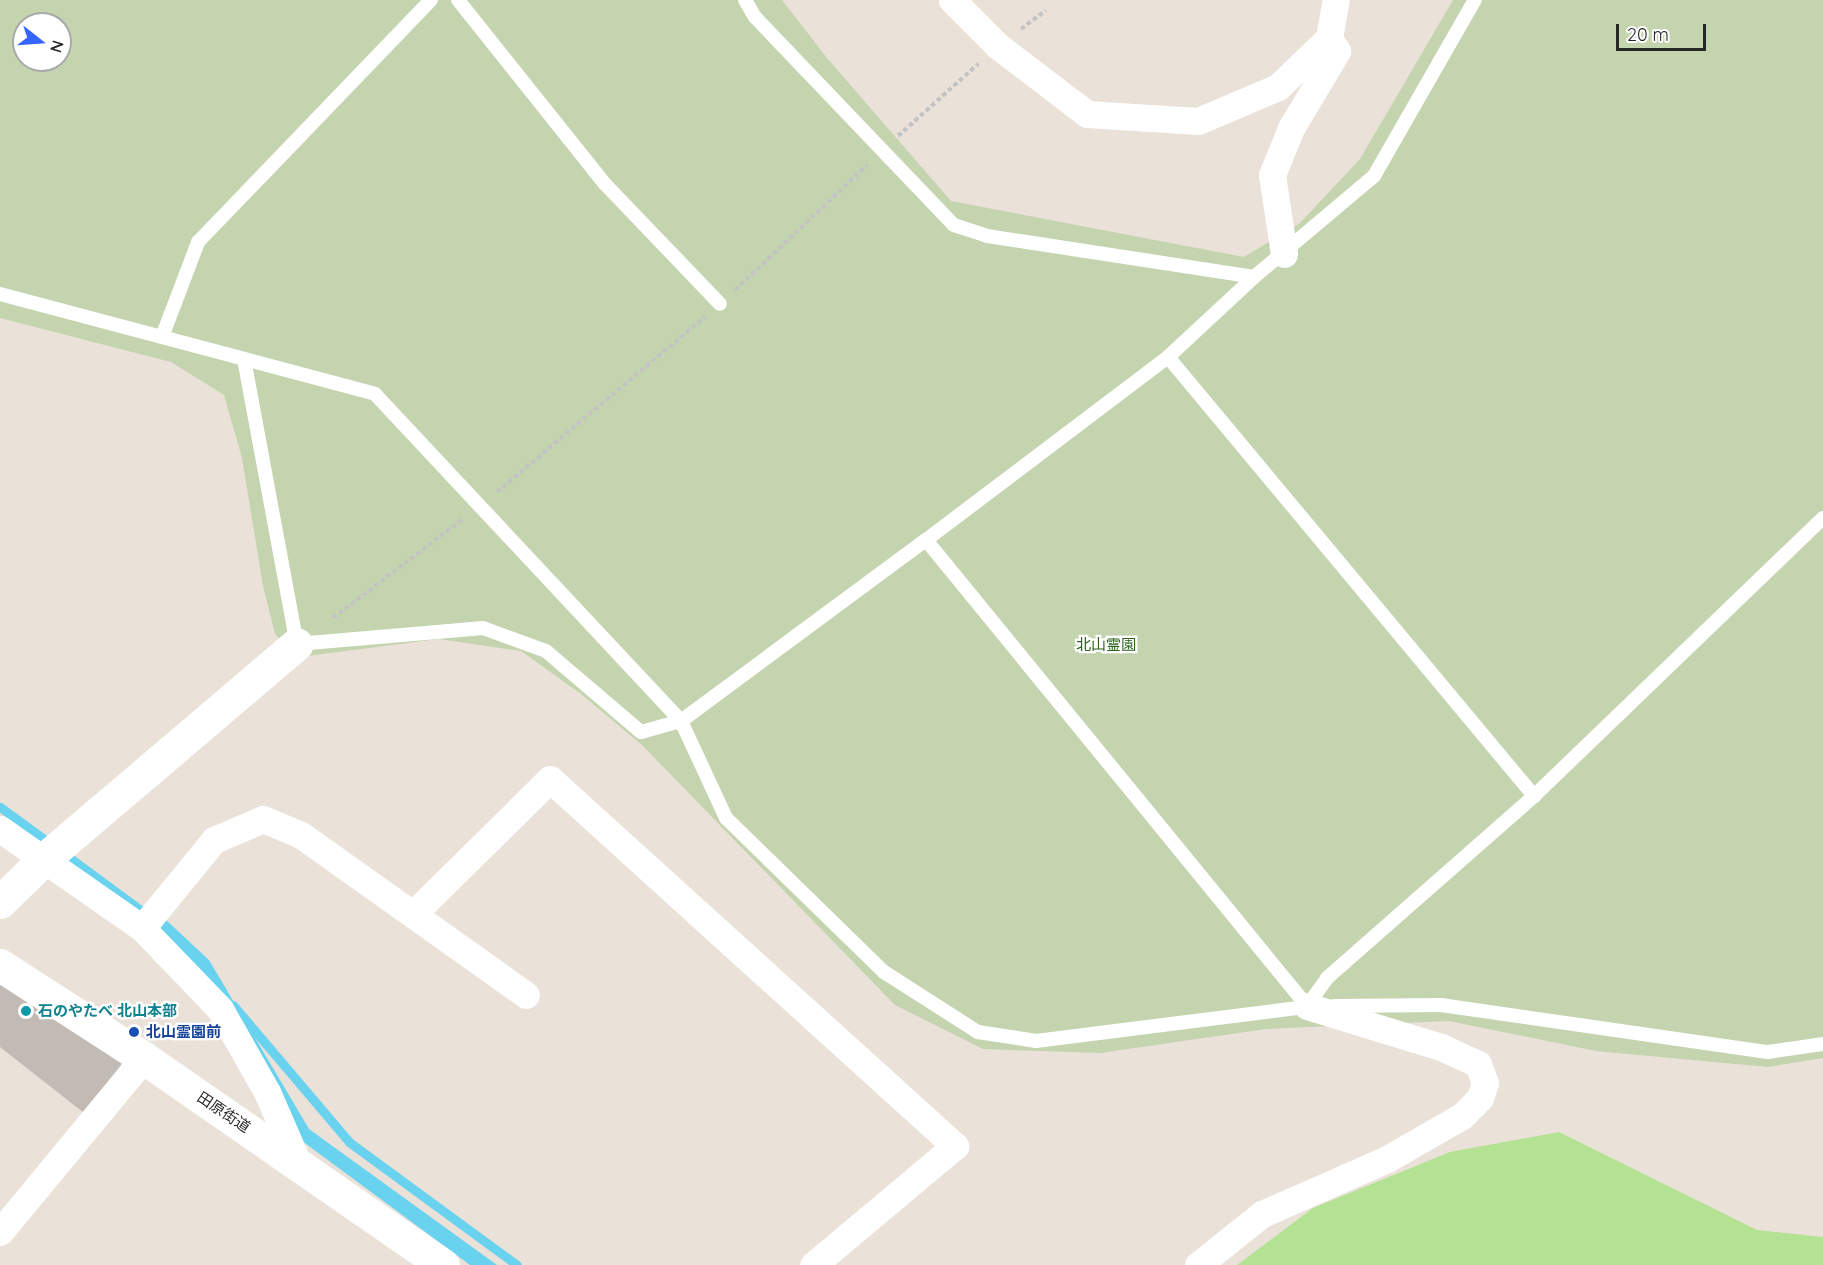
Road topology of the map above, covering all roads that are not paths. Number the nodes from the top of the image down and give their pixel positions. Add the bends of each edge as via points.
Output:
1 (431, 0) edge
2 (458, 0) edge
3 (745, 0) edge
4 (952, 0) edge
5 (1336, 0) edge
6 (1475, 0) edge
7 (1329, 38) junction
8 (1284, 254) junction
9 (1254, 277) junction
10 (0, 294) edge
11 (720, 304) road end
12 (162, 337) junction
13 (1168, 357) junction
14 (244, 359) junction
15 (1823, 518) edge
16 (926, 540) junction
17 (297, 644) junction
18 (681, 721) junction
19 (1534, 796) junction
20 (0, 829) edge
21 (43, 860) junction
22 (0, 902) edge
23 (412, 914) junction
24 (142, 928) junction
25 (0, 964) edge
26 (526, 995) dead end
27 (1307, 1006) junction
28 (1823, 1044) edge
29 (144, 1058) junction
30 (298, 1163) junction
31 (0, 1232) edge
32 (444, 1265) edge
33 (813, 1265) edge
34 (1198, 1265) edge

1 - 12 lane via 198,242
2 - 11 lane via 605,184
3 - 9 lane via 755,17 954,225 987,236
4 - 7 street via 998,46 1087,114 1198,121 1278,87
5 - 7 street
6 - 8 lane via 1374,176
7 - 8 street via 1336,51 1291,128 1272,175
8 - 9 lane
9 - 13 lane
10 - 12 lane
12 - 14 lane
13 - 16 lane
13 - 19 lane
14 - 17 lane
14 - 18 lane via 375,394
15 - 19 lane
16 - 18 lane
16 - 27 lane
17 - 18 lane via 483,628 546,651 641,732
17 - 21 street
18 - 27 lane via 726,818 884,972 978,1032 1036,1041
19 - 27 lane via 1327,978
20 - 21 street
21 - 22 street
21 - 24 street
23 - 24 street via 301,835 262,819 214,840
23 - 26 street
23 - 33 street via 549,779 956,1146
24 - 30 street via 220,1008 267,1092
25 - 29 street, 田原街道
27 - 28 lane via 1441,1005 1768,1052
27 - 34 street via 1441,1047 1478,1064 1485,1083 1480,1098 1462,1116 1387,1159 1262,1214
29 - 30 street, 田原街道
29 - 31 street
30 - 32 street, 田原街道

